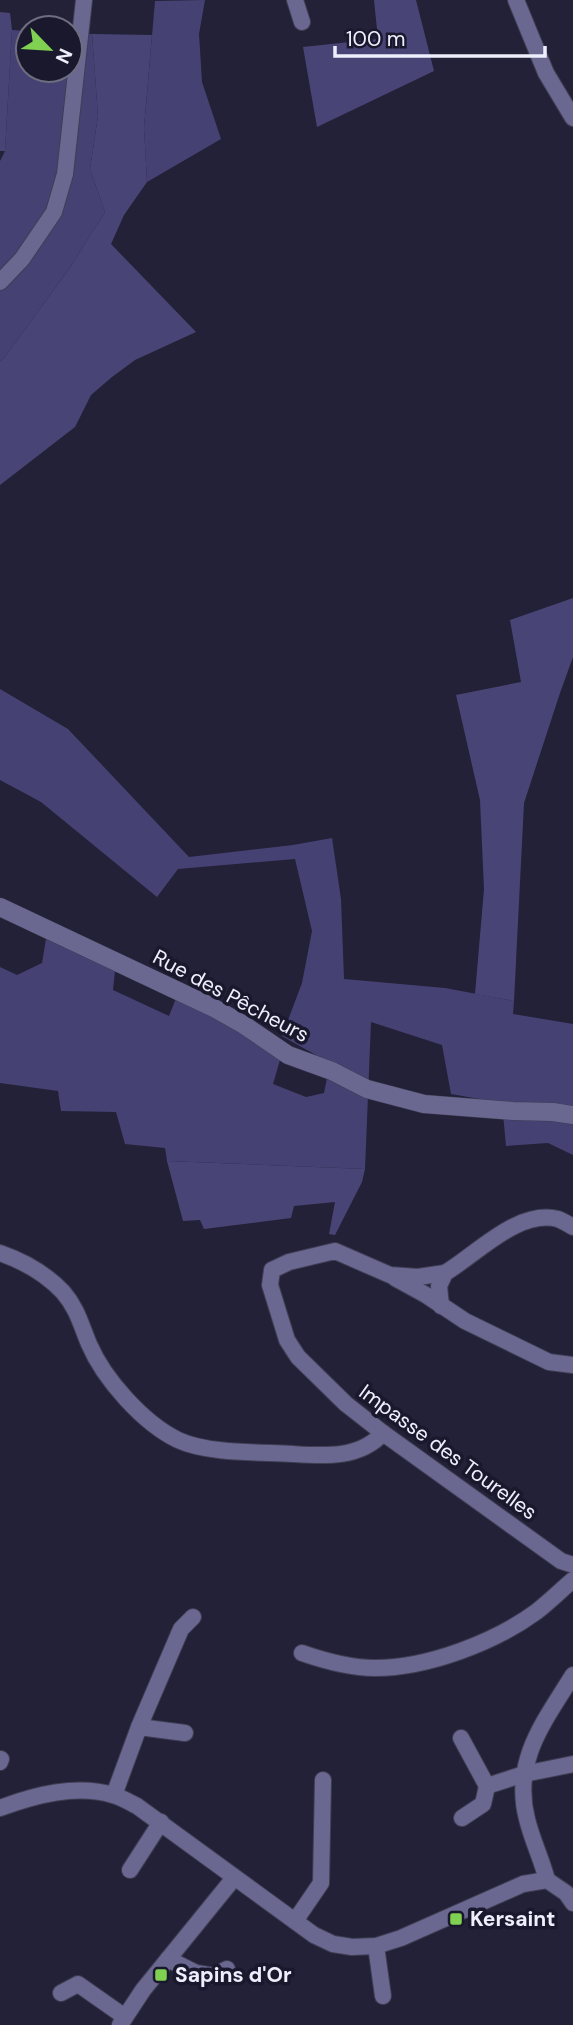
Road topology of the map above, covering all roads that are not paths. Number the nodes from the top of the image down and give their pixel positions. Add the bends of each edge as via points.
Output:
1 (84, 0) edge
2 (295, 0) edge
3 (516, 0) edge
4 (302, 22) dead end
5 (573, 118) edge
6 (0, 282) edge
7 (0, 907) edge
8 (573, 1115) edge
9 (573, 1227) edge
10 (0, 1253) edge
11 (445, 1273) junction
12 (390, 1275) junction
13 (441, 1306) junction
14 (573, 1365) edge
15 (383, 1433) junction
16 (573, 1565) edge
17 (573, 1580) edge
18 (193, 1616) dead end
19 (302, 1653) dead end
20 (573, 1675) edge
21 (139, 1727) junction
22 (185, 1733) dead end
23 (461, 1738) dead end
24 (573, 1764) edge
25 (524, 1774) junction
26 (323, 1780) dead end
27 (487, 1786) junction
28 (114, 1795) junction
29 (0, 1808) edge
30 (463, 1818) dead end
31 (161, 1822) junction
32 (130, 1870) dead end
33 (234, 1878) junction
34 (547, 1880) junction
35 (570, 1897) edge
36 (295, 1921) junction
37 (376, 1946) junction
38 (168, 1959) junction
39 (228, 1969) dead end
40 (61, 1993) dead end
41 (383, 1996) dead end
42 (123, 2021) edge

1 - 6 street via 65,174 54,212
2 - 4 street
3 - 5 street via 546,73
7 - 8 street, Rue des Pêcheurs via 214,1008 288,1055 367,1089 424,1104
9 - 11 street via 558,1219 518,1223
10 - 15 street via 39,1272 62,1291 77,1311 106,1376 134,1406 178,1440 200,1447 326,1457 351,1453
11 - 12 street
11 - 13 street via 439,1286
12 - 13 street
12 - 15 street, Impasse des Tourelles via 335,1251 272,1270 270,1285 287,1340 298,1357
13 - 14 street via 549,1362
15 - 16 street, Impasse des Tourelles via 561,1561
17 - 19 street via 537,1611 492,1639 414,1664 375,1668 328,1662
18 - 21 street via 181,1629
20 - 25 street via 536,1734
21 - 22 street
21 - 28 street
23 - 27 street
24 - 25 street
25 - 27 street
25 - 34 street via 522,1797
26 - 36 street via 321,1883
27 - 30 street via 483,1804
28 - 29 street via 86,1790 56,1793
28 - 31 street
31 - 32 street
31 - 33 street
33 - 36 street
33 - 38 street
34 - 35 street
34 - 37 street via 511,1888
36 - 37 street via 332,1944
37 - 41 street
38 - 39 street via 196,1973 214,1976
38 - 42 street
40 - 42 street via 78,1984

